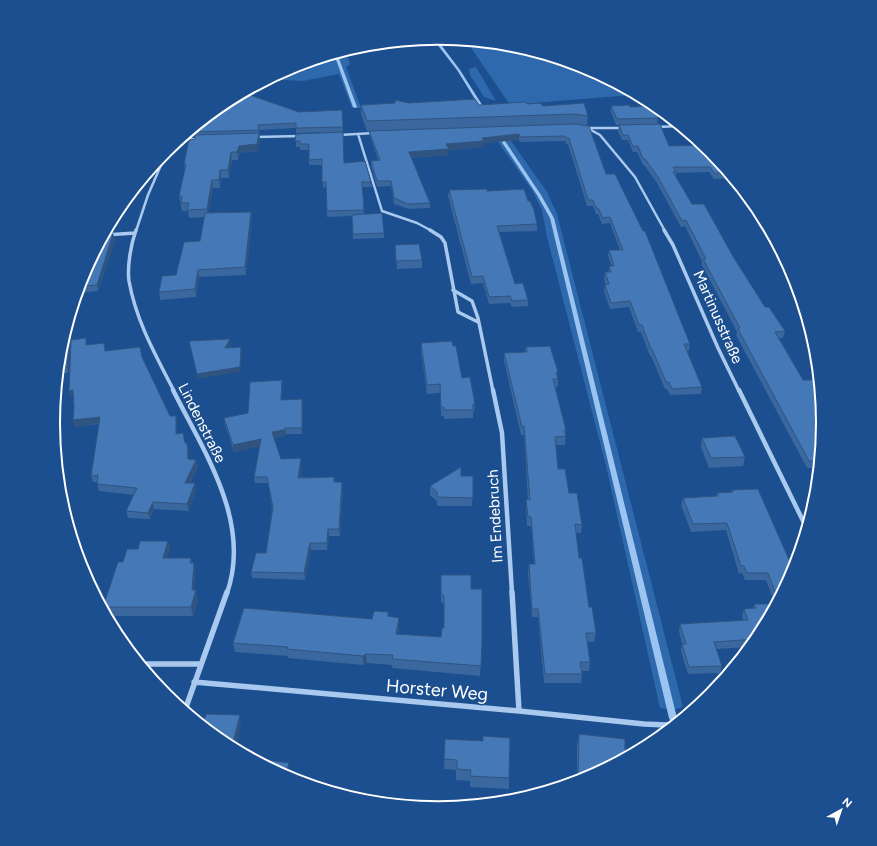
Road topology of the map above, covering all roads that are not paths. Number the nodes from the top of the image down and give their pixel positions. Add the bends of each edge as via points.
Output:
1 (673, 126) edge
2 (582, 127) edge
3 (650, 127) edge
4 (627, 128) edge
5 (589, 129) junction
6 (382, 133) edge
7 (358, 134) junction
8 (335, 135) edge
9 (304, 136) edge
10 (250, 138) edge
11 (203, 139) edge
12 (188, 140) edge
13 (160, 168) edge
14 (135, 233) junction
15 (111, 235) edge
16 (453, 290) junction
17 (478, 322) junction
18 (804, 522) edge
19 (148, 664) edge
20 (200, 664) junction
21 (194, 682) junction
22 (186, 704) edge
23 (519, 711) junction
24 (666, 725) edge

1 - 3 street
2 - 5 street, Martinusstraße
4 - 5 street, Martinusstraße
5 - 18 street, Martinusstraße via 598,133 634,177 674,245 718,348
6 - 7 street
7 - 8 street
7 - 16 street via 382,211 439,235 445,243
9 - 10 street
11 - 12 street
13 - 14 street, Lindenstraße
14 - 15 street
14 - 20 street, Lindenstraße via 130,257 130,280 144,332 218,480 232,527 234,559 228,590
16 - 17 street, Im Endebruch via 472,301
16 - 17 street via 458,312
17 - 23 street, Im Endebruch via 502,432
19 - 20 street
20 - 21 street, Lindenstraße
21 - 22 street, Lindenstraße
21 - 23 street, Horster Weg
23 - 24 street, Horster Weg

